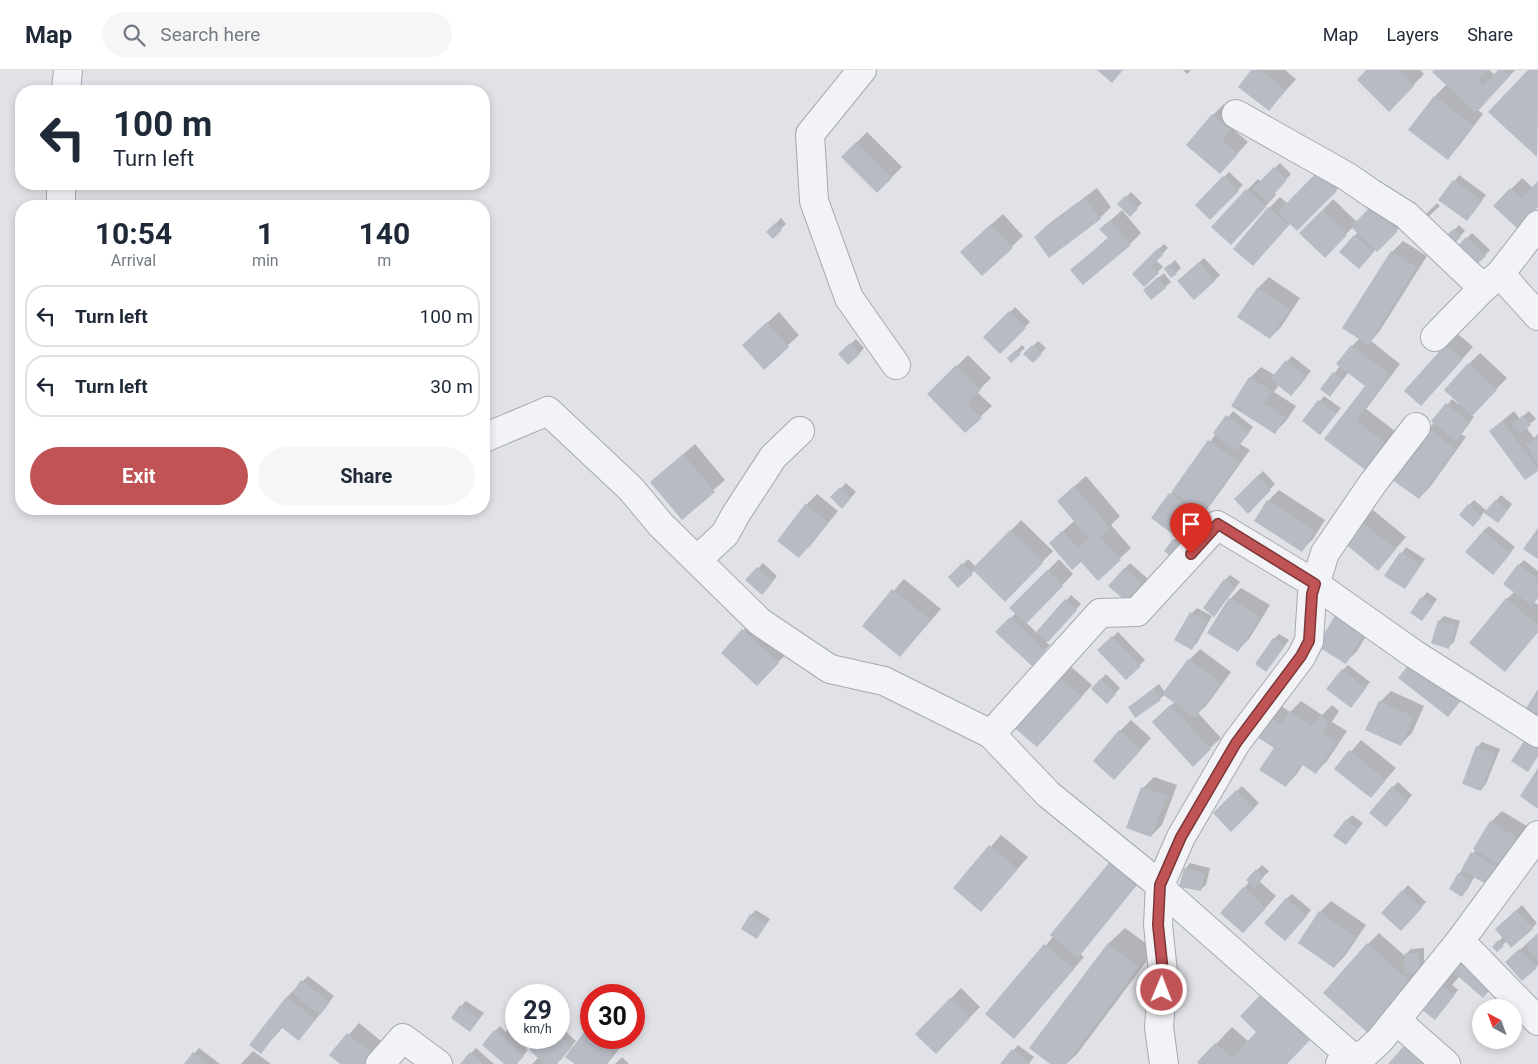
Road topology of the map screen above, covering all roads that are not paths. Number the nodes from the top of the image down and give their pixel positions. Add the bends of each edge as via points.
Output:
1 (68, 70) edge
2 (862, 70) edge
3 (67, 85) edge
4 (1236, 114) dead end
5 (1538, 226) edge
6 (1492, 281) junction
7 (1538, 316) edge
8 (1435, 337) dead end
9 (896, 365) dead end
10 (1416, 427) dead end
11 (800, 432) dead end
12 (490, 435) edge
13 (697, 560) junction
14 (1315, 584) junction
15 (1538, 733) edge
16 (992, 734) junction
17 (1538, 835) edge
18 (1160, 885) junction
19 (1460, 941) junction
20 (1396, 1020) junction
21 (1538, 1021) edge
22 (1346, 1061) edge
23 (380, 1064) edge
24 (438, 1064) edge
25 (1164, 1064) edge
26 (1446, 1064) edge

1 - 3 street
2 - 9 street via 810,134 814,201 849,298
4 - 6 street via 1406,214
5 - 6 street
6 - 7 street
6 - 8 street
10 - 14 street via 1325,553
11 - 13 street via 774,458 725,534
12 - 13 street via 548,411 631,488 661,525
13 - 16 street via 760,622 830,669 884,682
14 - 15 street via 1414,654
14 - 16 street via 1218,524 1137,612 1100,613
14 - 18 street via 1309,641 1236,743 1181,837
16 - 18 street via 1048,794
17 - 19 street
18 - 22 street
18 - 25 street via 1158,925 1163,972 1159,1027
19 - 20 street
19 - 21 street
20 - 22 street via 1366,1053
20 - 26 street
23 - 24 street via 403,1038

